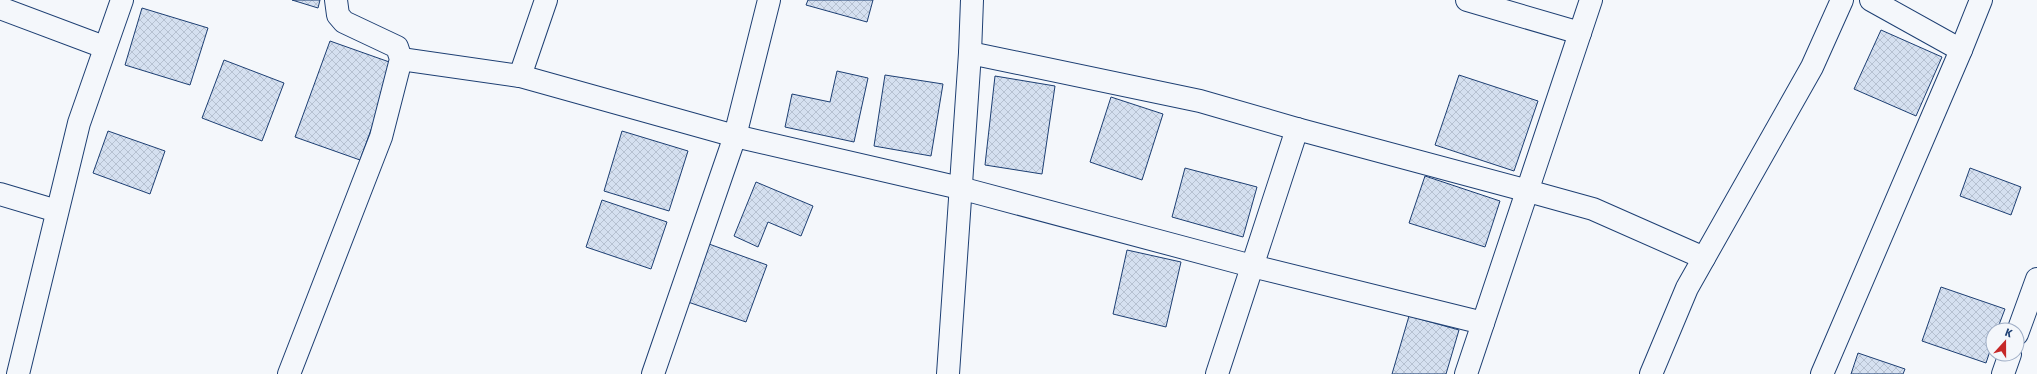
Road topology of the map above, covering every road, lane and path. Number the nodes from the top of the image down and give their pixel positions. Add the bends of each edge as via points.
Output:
1 (122, 0) edge
2 (336, 0) edge
3 (546, 0) edge
4 (769, 0) edge
5 (972, 0) edge
6 (1467, 0) edge
7 (1591, 0) edge
8 (1842, 0) edge
9 (1871, 0) edge
10 (1980, 0) edge
11 (0, 8) edge
12 (1580, 33) junction
13 (104, 47) junction
14 (1961, 50) junction
15 (970, 53) junction
16 (401, 59) junction
17 (520, 76) junction
18 (1297, 129) junction
19 (735, 136) junction
20 (960, 188) junction
21 (1528, 191) junction
22 (0, 194) edge
23 (57, 211) junction
24 (1704, 258) junction
25 (1252, 266) junction
26 (2037, 279) edge
27 (2021, 322) edge
28 (1483, 323) junction
29 (2007, 362) edge
30 (18, 374) edge
31 (289, 374) edge
32 (653, 374) edge
33 (948, 374) edge
34 (1217, 374) edge
35 (1466, 374) edge
36 (1651, 374) edge
37 (1822, 374) edge
38 (2003, 374) edge

1 - 13 street
2 - 16 street via 338,15 344,22 396,47
3 - 17 street
4 - 19 street
5 - 15 street
6 - 12 street
7 - 12 street
8 - 24 street via 1812,67
9 - 14 street
10 - 14 street
11 - 13 street
12 - 21 street
13 - 23 street via 79,123
14 - 37 street
15 - 18 street via 1200,100
15 - 20 street
16 - 17 street
16 - 31 street via 381,137
17 - 19 street
18 - 21 street
18 - 25 street
19 - 20 street
19 - 32 street
20 - 25 street
20 - 33 street
21 - 24 street via 1592,209
21 - 28 street
22 - 23 street
23 - 30 street
24 - 36 street via 1687,288
25 - 28 street
25 - 34 street
26 - 27 street
28 - 35 street
29 - 38 street

